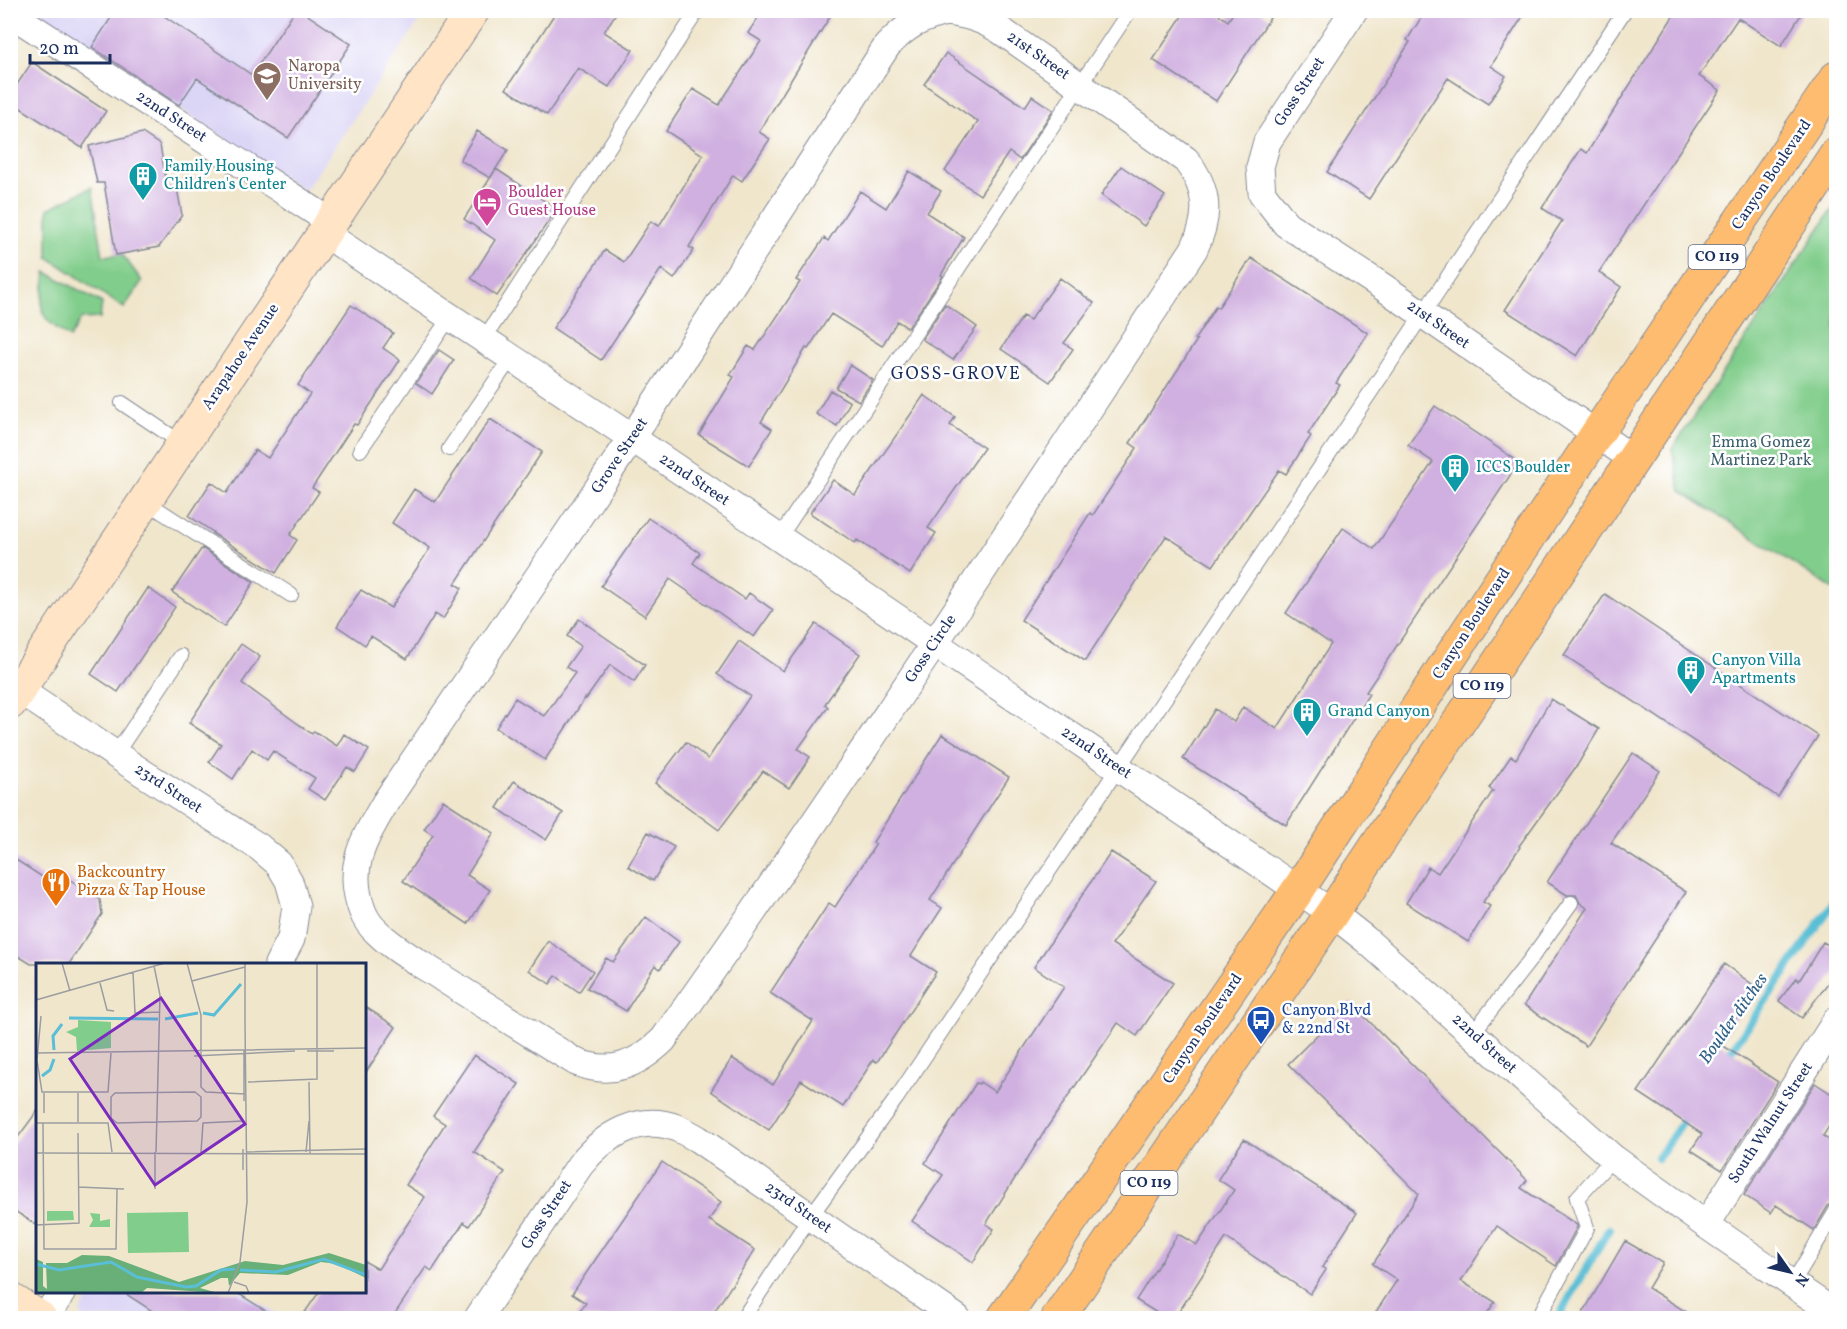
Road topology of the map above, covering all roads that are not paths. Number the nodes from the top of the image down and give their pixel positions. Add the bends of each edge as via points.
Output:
1 (473, 10) edge
2 (698, 10) edge
3 (1130, 10) edge
4 (1354, 10) edge
5 (1625, 10) edge
6 (10, 13) edge
7 (909, 26) joint
8 (1836, 78) edge
9 (1081, 86) junction
10 (1836, 154) edge
11 (1260, 179) joint
12 (1202, 191) joint
13 (327, 228) junction
14 (1423, 314) junction
15 (450, 317) junction
16 (484, 339) junction
17 (511, 358) junction
18 (122, 403) dead end
19 (1596, 435) junction
20 (632, 438) junction
21 (183, 444) junction
22 (449, 449) dead end
23 (360, 450) dead end
24 (1633, 459) junction
25 (145, 501) junction
26 (779, 538) junction
27 (291, 596) dead end
28 (934, 643) junction
29 (181, 656) dead end
30 (13, 692) edge
31 (116, 755) junction
32 (1118, 768) junction
33 (1298, 890) junction
34 (1571, 903) dead end
35 (1332, 913) junction
36 (279, 963) edge
37 (1836, 1021) edge
38 (1472, 1034) junction
39 (607, 1068) joint
40 (630, 1127) joint
41 (1613, 1158) junction
42 (1836, 1212) edge
43 (810, 1217) junction
44 (1706, 1225) junction
45 (1792, 1284) junction
46 (61, 1293) edge
47 (10, 1299) edge
48 (1836, 1314) edge
49 (40, 1318) edge
50 (45, 1318) edge
51 (478, 1318) edge
52 (743, 1318) edge
53 (957, 1318) edge
54 (1004, 1318) edge
55 (1058, 1318) edge
56 (1538, 1318) edge

1 - 13 main road, Arapahoe Avenue
2 - 16 lane
3 - 9 lane
4 - 11 street, Goss Street via 1267,142
5 - 14 lane
6 - 13 street, 22nd Street
7 - 9 street, 21st Street via 945,12 978,18
7 - 20 street, Grove Street via 887,46
8 - 19 main road, Canyon Boulevard / CO 119
9 - 12 street, 21st Street via 1186,160 1197,174
9 - 26 lane
10 - 24 main road, CO 119
11 - 14 street, 21st Street via 1262,193 1286,224
12 - 28 street, Goss Circle via 1206,205 1203,230 1194,249
13 - 15 street, 22nd Street
13 - 21 main road, Arapahoe Avenue
14 - 19 street, 21st Street
14 - 32 lane
15 - 16 street, 22nd Street
15 - 23 lane
16 - 17 street, 22nd Street
17 - 20 street, 22nd Street
17 - 22 lane
18 - 21 lane
19 - 24 street, 21st Street
19 - 33 main road, Canyon Boulevard / CO 119
20 - 26 street, 22nd Street
20 - 39 street, Grove Street via 385,803 357,858 356,884 362,910 385,939 576,1062
21 - 25 main road, Arapahoe Avenue
24 - 35 main road, CO 119
25 - 27 lane
25 - 30 main road, Arapahoe Avenue
26 - 28 street, 22nd Street
28 - 32 street, 22nd Street
28 - 39 street, Goss Circle via 663,1040 635,1063
29 - 31 lane
30 - 31 street, 23rd Street
31 - 36 street, 23rd Street via 273,860 289,881 296,906 291,939
32 - 33 street, 22nd Street
32 - 43 lane via 896,1099
33 - 35 street, 22nd Street
33 - 54 main road, Canyon Boulevard / CO 119
34 - 38 lane
35 - 38 street, 22nd Street
35 - 55 main road, CO 119
37 - 44 street, South Walnut Street
38 - 41 street, 22nd Street
40 - 43 street, 23rd Street via 640,1124 676,1128 698,1139
40 - 51 street, Goss Street via 606,1139 580,1165
41 - 44 street, 22nd Street
41 - 56 lane via 1577,1198 1587,1228
42 - 45 lane
43 - 52 lane
43 - 53 street, 23rd Street
44 - 45 street, 22nd Street
45 - 48 street, 22nd Street
46 - 50 street
47 - 49 main road

